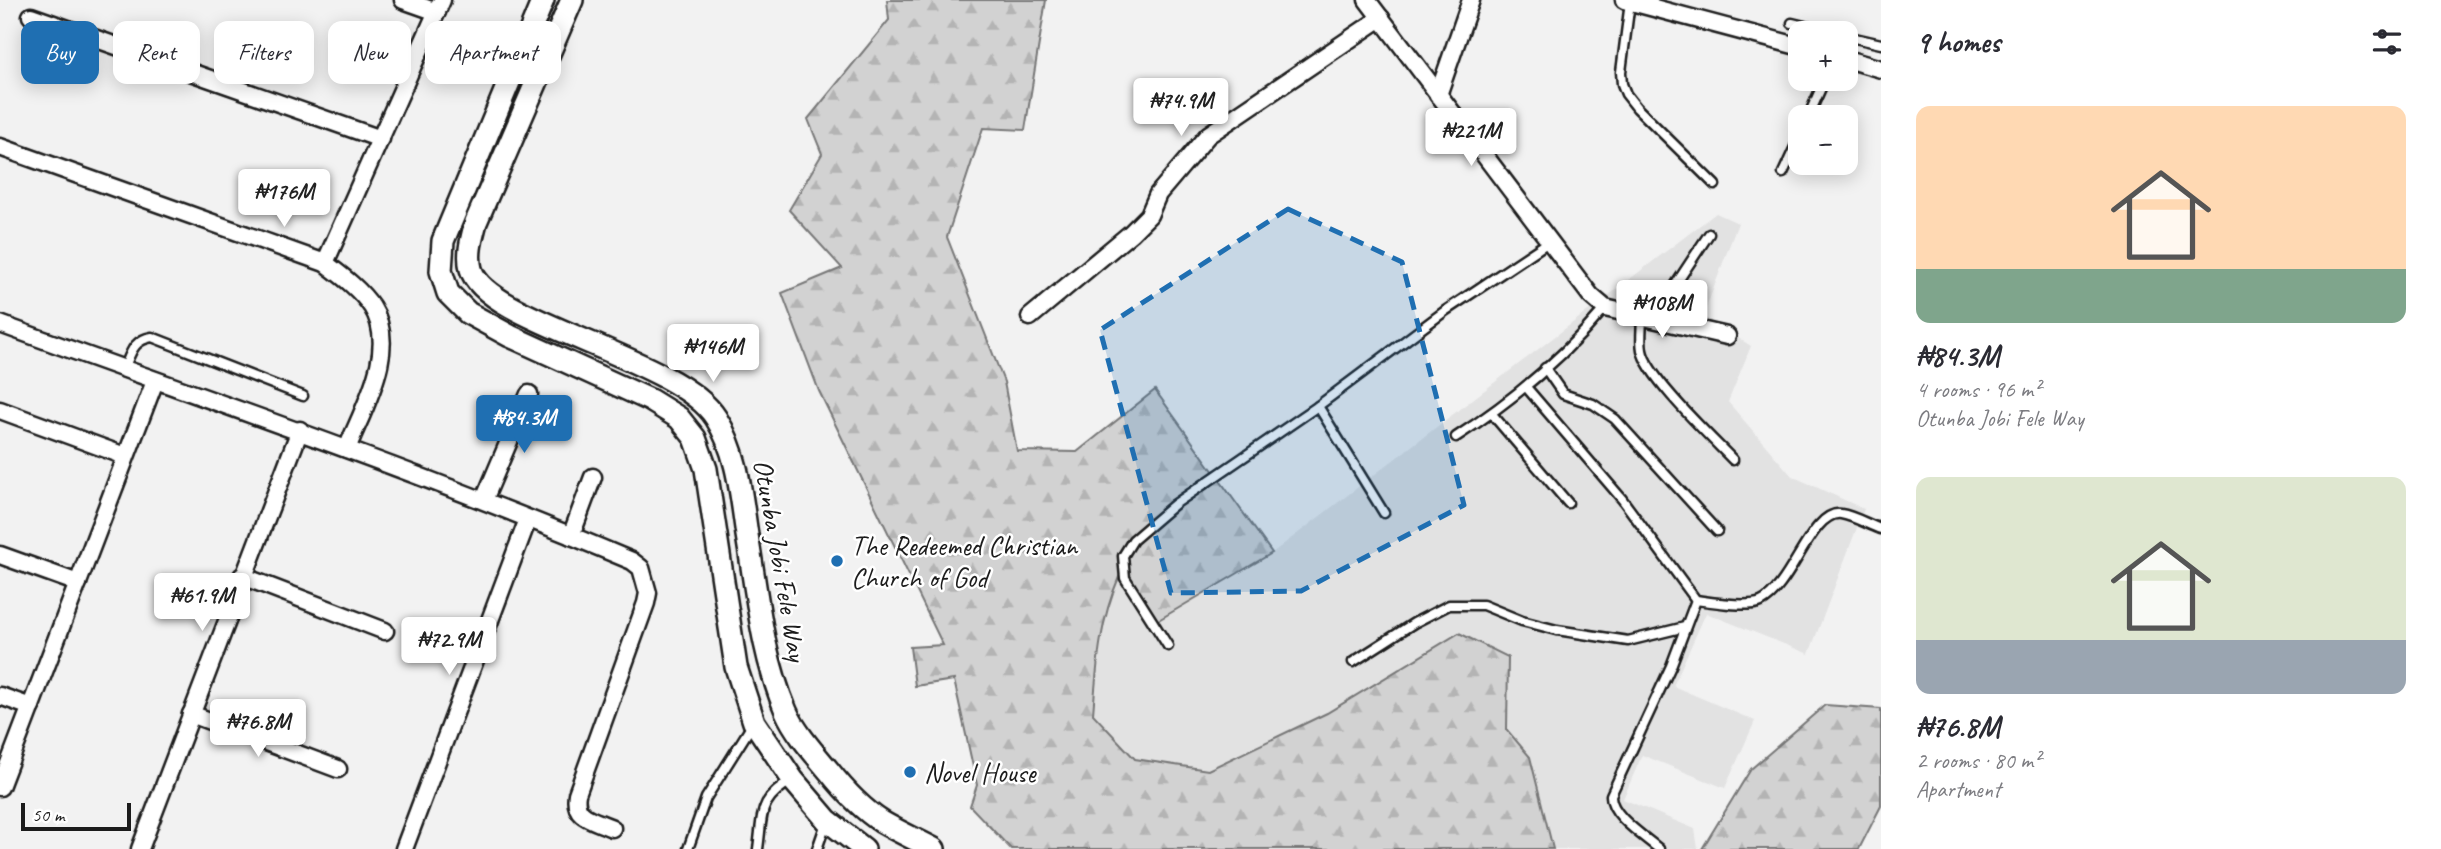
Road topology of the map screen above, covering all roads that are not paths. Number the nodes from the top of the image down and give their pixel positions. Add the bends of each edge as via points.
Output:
1 (403, 0) edge
2 (543, 0) edge
3 (572, 0) edge
4 (1367, 0) edge
5 (1471, 0) edge
6 (1627, 1) edge
7 (439, 6) edge
8 (31, 16) dead end
9 (1381, 19) junction
10 (1858, 39) edge
11 (1788, 44) edge
12 (1881, 44) edge
13 (1858, 62) edge
14 (1881, 69) edge
15 (1438, 95) junction
16 (381, 139) junction
17 (0, 147) edge
18 (1788, 162) edge
19 (1783, 173) dead end
20 (1716, 185) dead end
21 (1709, 234) dead end
22 (1550, 241) junction
23 (326, 263) junction
24 (1605, 308) junction
25 (1642, 316) junction
26 (1030, 317) dead end
27 (1661, 321) junction
28 (0, 324) edge
29 (1727, 336) dead end
30 (609, 352) junction
31 (1545, 368) junction
32 (124, 369) junction
33 (598, 377) junction
34 (155, 381) junction
35 (1526, 387) junction
36 (530, 394) dead end
37 (303, 396) dead end
38 (1318, 406) junction
39 (0, 411) edge
40 (1492, 414) junction
41 (300, 430) junction
42 (1456, 437) dead end
43 (346, 449) junction
44 (125, 456) junction
45 (1734, 460) dead end
46 (593, 477) dead end
47 (484, 500) junction
48 (1568, 503) dead end
49 (1384, 513) dead end
50 (528, 519) junction
51 (1881, 529) edge
52 (1717, 531) dead end
53 (571, 536) junction
54 (0, 555) edge
55 (242, 576) junction
56 (78, 583) junction
57 (1696, 600) junction
58 (1685, 627) junction
59 (385, 631) dead end
60 (1168, 646) dead end
61 (1353, 662) dead end
62 (0, 696) edge
63 (31, 707) junction
64 (191, 714) junction
65 (754, 722) junction
66 (338, 769) dead end
67 (793, 780) junction
68 (0, 787) edge
69 (827, 820) junction
70 (612, 828) dead end
71 (409, 847) edge
72 (140, 849) edge
73 (688, 849) edge
74 (758, 849) edge
75 (817, 849) edge
76 (864, 849) edge
77 (934, 849) edge
78 (1659, 849) edge

1 - 7 street
2 - 33 street, Otunba Jobi Fele Way via 452,215 443,242 441,271 449,293 468,313
3 - 30 street, Otunba Jobi Fele Way via 476,222 469,248 471,271 484,290
4 - 9 street
5 - 15 street
6 - 11 street
6 - 20 lane via 1621,72 1626,94
7 - 16 street
8 - 16 street
9 - 15 street
9 - 26 street via 1208,135 1164,185 1149,215
10 - 12 lane
13 - 14 street
15 - 22 street
16 - 23 street
17 - 23 street
18 - 19 lane
21 - 27 lane via 1676,284
22 - 24 street
22 - 38 lane
23 - 43 street via 373,308 383,333 380,365
24 - 25 street
24 - 31 lane
25 - 27 street
25 - 45 lane via 1642,351 1654,373
27 - 29 street
28 - 32 street
30 - 33 street
30 - 77 street, Otunba Jobi Fele Way via 694,394 715,416 734,454 767,656 787,713 846,793 882,822
31 - 35 lane
31 - 52 lane via 1563,394 1593,404 1615,419
32 - 34 street
32 - 37 lane via 134,344 152,337
33 - 65 street, Otunba Jobi Fele Way via 679,418 695,438 706,469 736,667
34 - 41 street
34 - 44 street
35 - 40 lane
35 - 57 lane via 1622,499
36 - 47 street
38 - 49 lane
38 - 60 lane via 1175,504 1133,540 1123,555 1125,578
39 - 44 street
40 - 42 lane
40 - 48 lane
41 - 43 street
41 - 55 street
43 - 47 street
44 - 56 street
46 - 53 street
47 - 50 street
50 - 53 street
50 - 71 street
51 - 57 lane via 1840,514 1827,516 1778,590 1759,603
53 - 70 street via 632,561 647,581 646,603 575,805 579,813
54 - 56 street
55 - 59 street
55 - 64 street
56 - 63 street
57 - 58 lane
58 - 61 lane via 1628,641 1557,630 1483,606 1449,605
58 - 78 lane via 1611,795 1616,812
62 - 63 street
63 - 68 street
64 - 66 street
64 - 72 street
65 - 67 street, Otunba Jobi Fele Way
65 - 73 lane via 706,798
67 - 69 street, Otunba Jobi Fele Way
67 - 74 lane via 769,797
69 - 75 lane
69 - 76 street, Otunba Jobi Fele Way

